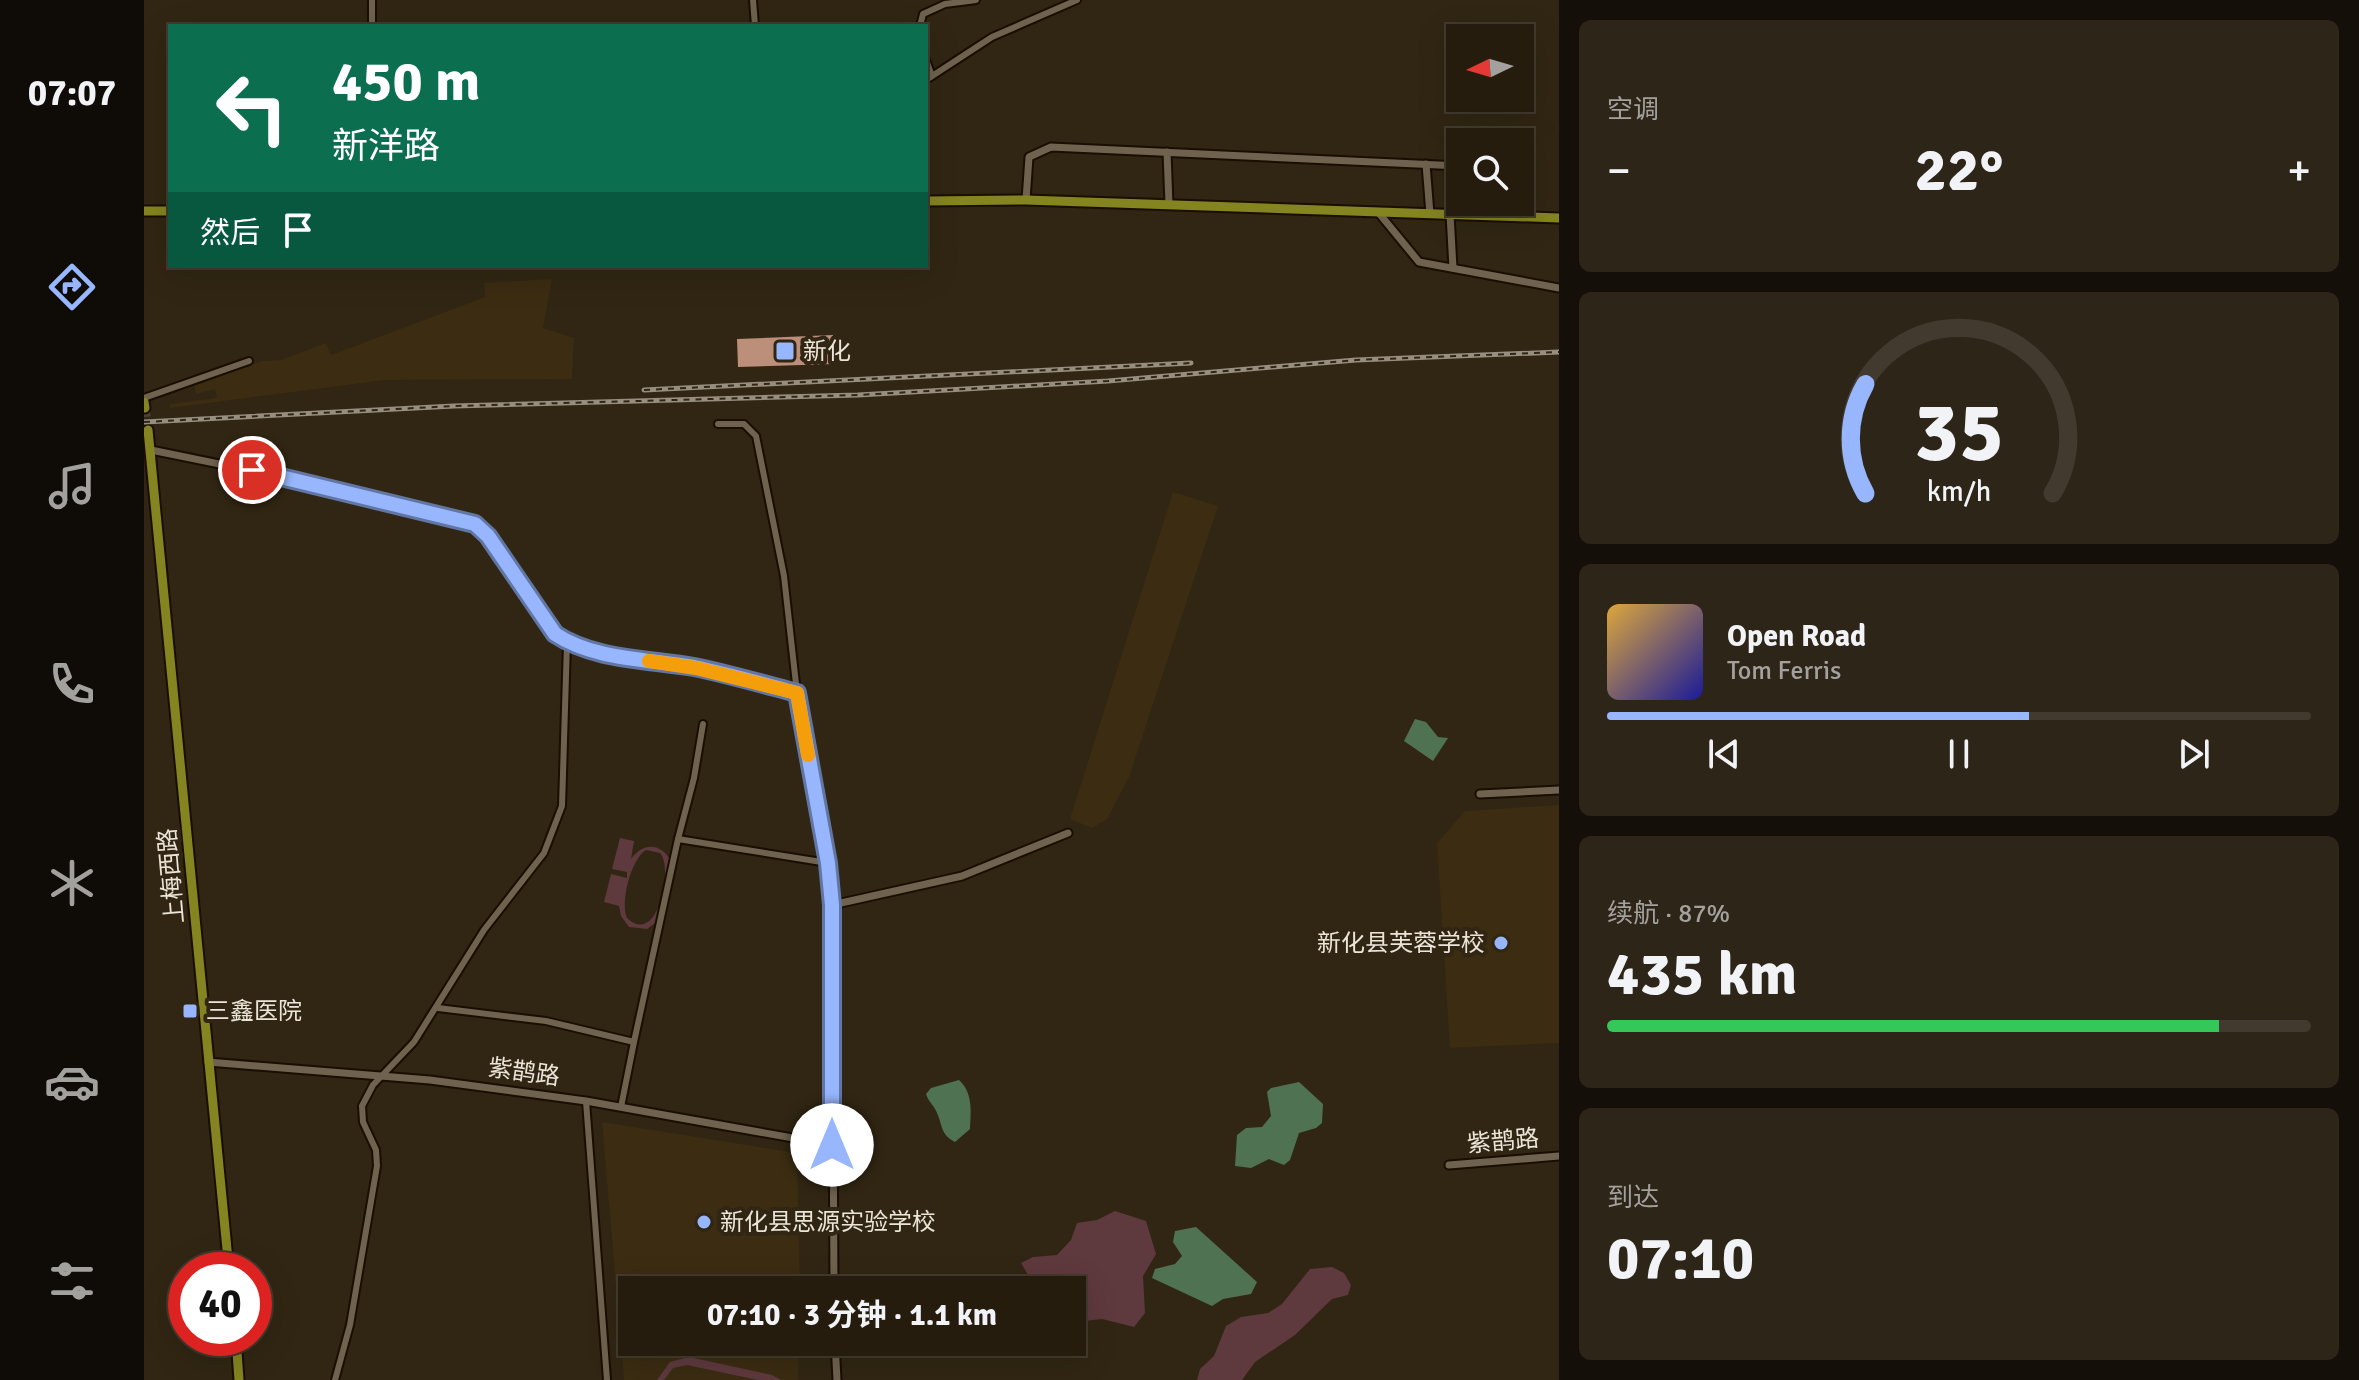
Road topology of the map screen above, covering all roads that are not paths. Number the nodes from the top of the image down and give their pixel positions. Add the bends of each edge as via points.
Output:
1 (372, 0) edge
2 (753, 0) edge
3 (976, 0) edge
4 (1077, 0) edge
5 (372, 24) edge
6 (755, 24) edge
7 (920, 24) edge
8 (929, 78) edge
9 (1167, 152) junction
10 (1426, 164) junction
11 (1446, 165) edge
12 (1026, 200) junction
13 (928, 201) edge
14 (1169, 205) junction
15 (144, 211) edge
16 (168, 211) edge
17 (1378, 212) junction
18 (1430, 214) junction
19 (1446, 214) edge
20 (1450, 216) edge
21 (1493, 216) edge
22 (1559, 218) edge
23 (1453, 268) junction
24 (1559, 288) edge
25 (249, 361) dead end
26 (144, 400) edge
27 (145, 408) edge
28 (718, 424) dead end
29 (148, 430) dead end
30 (151, 450) junction
31 (567, 643) junction
32 (797, 693) junction
33 (703, 724) dead end
34 (1559, 790) edge
35 (1480, 794) dead end
36 (1068, 833) dead end
37 (678, 839) junction
38 (828, 863) junction
39 (832, 905) junction
40 (438, 1008) junction
41 (634, 1042) junction
42 (208, 1062) junction
43 (380, 1076) junction
44 (586, 1101) junction
45 (621, 1107) junction
46 (832, 1145) junction
47 (1559, 1156) edge
48 (1449, 1165) dead end
49 (227, 1252) edge
50 (834, 1276) edge
51 (237, 1356) edge
52 (836, 1356) edge
53 (239, 1380) edge
54 (335, 1380) edge
55 (607, 1380) edge
56 (837, 1380) edge

1 - 5 street
2 - 6 street
3 - 7 street via 945,4 923,14
4 - 8 street via 992,37
9 - 10 street
9 - 12 street via 1051,147 1029,157
9 - 14 street
10 - 11 street
10 - 18 street
12 - 13 main road
12 - 14 main road
14 - 17 main road
15 - 16 main road
17 - 18 main road
17 - 23 street via 1419,262
18 - 19 main road
20 - 23 street
21 - 22 main road
23 - 24 street
25 - 26 street
26 - 27 main road
28 - 32 street via 744,424 756,436 784,576
29 - 30 main road, 上梅西路
30 - 31 street via 332,487 475,524
30 - 42 main road, 上梅西路
31 - 32 street
31 - 40 street via 562,806 544,853 484,930
32 - 38 street
33 - 37 street
34 - 35 street
36 - 39 street via 962,876
37 - 38 street
37 - 41 street
38 - 39 street
39 - 46 street
40 - 41 street via 546,1021
40 - 43 street
41 - 45 street
42 - 43 street, 紫鹊路
42 - 49 main road, 上梅西路
43 - 44 street, 紫鹊路
43 - 54 street via 362,1106 377,1166 350,1325
44 - 45 street, 紫鹊路
44 - 55 street
45 - 46 street, 紫鹊路
46 - 50 street
47 - 48 street, 紫鹊路
51 - 53 main road
52 - 56 street

